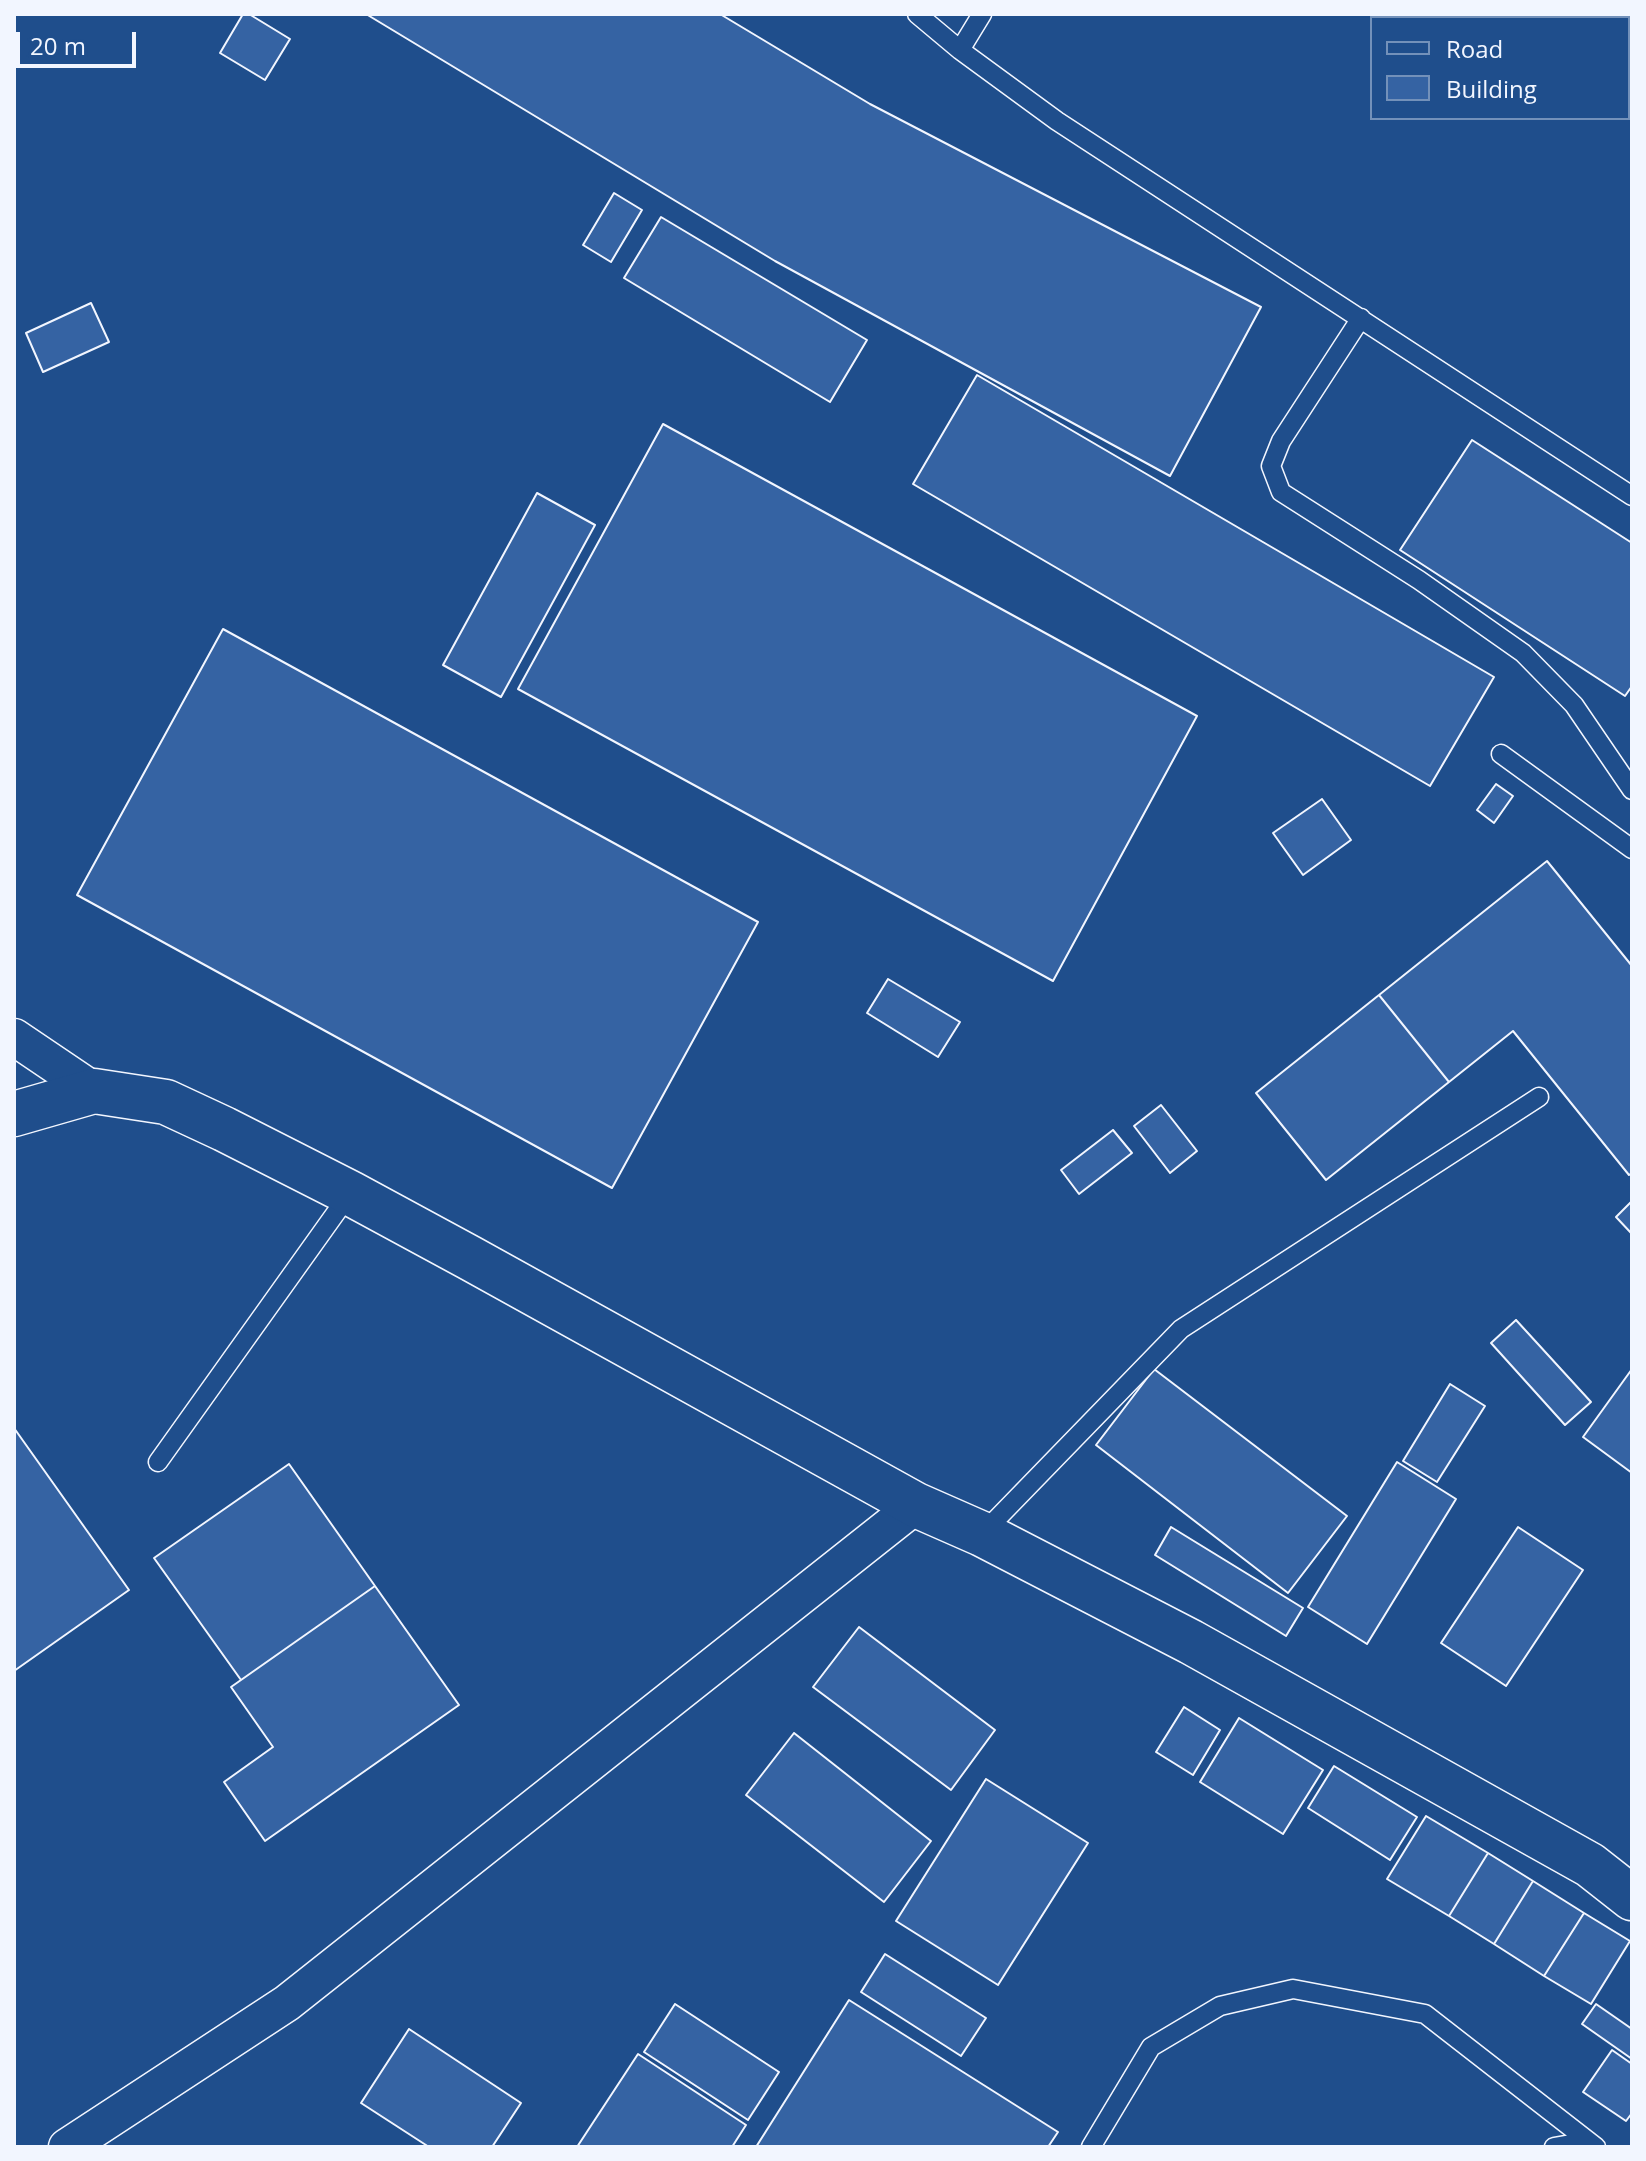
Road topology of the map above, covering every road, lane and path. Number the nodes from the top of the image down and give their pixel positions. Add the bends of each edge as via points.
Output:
1 (917, 14) edge
2 (982, 14) edge
3 (960, 50) junction
4 (1361, 318) junction
5 (1632, 496) edge
6 (1501, 754) dead end
7 (1632, 790) edge
8 (1632, 849) edge
9 (14, 1037) edge
10 (94, 1091) junction
11 (1539, 1097) dead end
12 (14, 1114) edge
13 (350, 1193) junction
14 (158, 1462) dead end
15 (916, 1505) junction
16 (982, 1534) junction
17 (1632, 1898) edge
18 (1592, 2144) edge
19 (67, 2147) edge
20 (1091, 2147) edge
21 (1554, 2147) edge

1 - 3 lane
2 - 3 lane
3 - 4 lane via 1057,121
4 - 5 lane
4 - 7 lane via 1281,441 1271,466 1281,492 1523,653 1574,705
6 - 8 lane
9 - 10 street
10 - 12 street
10 - 13 street via 166,1102
11 - 16 lane via 1181,1329
13 - 14 lane
13 - 15 street
15 - 16 street
15 - 19 street via 287,2003
16 - 17 street via 1191,1642 1590,1865
18 - 20 lane via 1425,2014 1293,1989 1220,2006 1151,2047
18 - 21 lane

